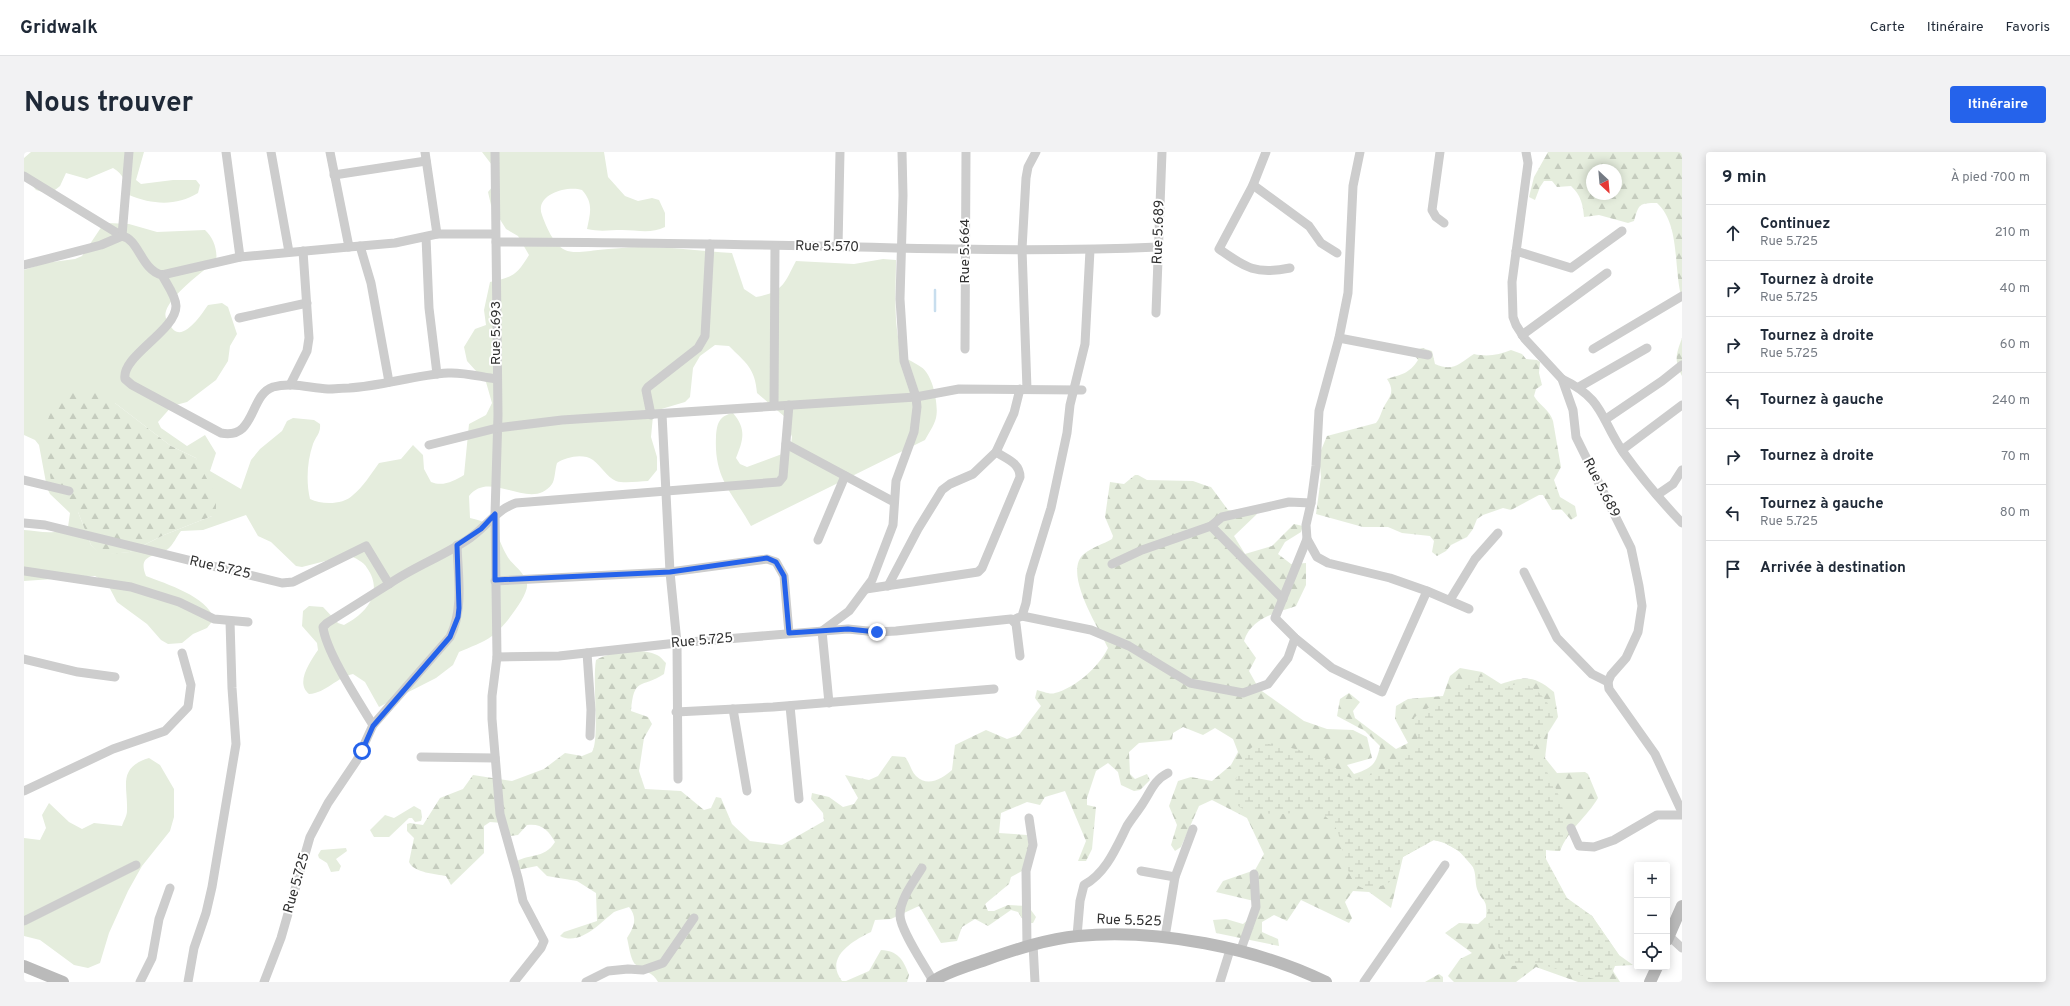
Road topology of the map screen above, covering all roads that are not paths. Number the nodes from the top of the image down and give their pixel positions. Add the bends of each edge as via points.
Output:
1 (129, 152) edge
2 (226, 152) edge
3 (270, 152) edge
4 (330, 152) edge
5 (495, 152) edge
6 (840, 152) edge
7 (902, 152) edge
8 (966, 152) edge
9 (1036, 152) edge
10 (1158, 152) edge
11 (1162, 152) edge
12 (1266, 152) edge
13 (1360, 152) edge
14 (1440, 152) edge
15 (1526, 152) edge
16 (426, 156) edge
17 (334, 175) junction
18 (24, 176) edge
19 (1253, 185) junction
20 (1444, 223) dead end
21 (1622, 231) dead end
22 (437, 234) junction
23 (122, 236) junction
24 (426, 237) junction
25 (495, 238) junction
26 (710, 244) junction
27 (349, 246) junction
28 (360, 246) junction
29 (775, 246) junction
30 (838, 247) junction
31 (1158, 247) junction
32 (901, 249) junction
33 (965, 249) junction
34 (1022, 250) junction
35 (1090, 250) junction
36 (303, 251) junction
37 (1516, 251) junction
38 (289, 252) junction
39 (1337, 253) dead end
40 (240, 257) junction
41 (24, 265) edge
42 (1290, 268) dead end
43 (1606, 273) dead end
44 (162, 275) junction
45 (1682, 296) edge
46 (307, 303) junction
47 (1156, 313) dead end
48 (239, 318) dead end
49 (1522, 335) junction
50 (1339, 338) junction
51 (1648, 348) dead end
52 (965, 349) dead end
53 (1593, 349) dead end
54 (1428, 355) dead end
55 (1682, 365) edge
56 (436, 374) junction
57 (496, 379) junction
58 (1562, 379) junction
59 (389, 382) junction
60 (290, 385) junction
61 (1579, 387) junction
62 (1024, 389) junction
63 (1078, 390) junction
64 (916, 396) junction
65 (789, 405) junction
66 (1682, 405) edge
67 (774, 406) junction
68 (662, 414) junction
69 (651, 415) junction
70 (1606, 419) junction
71 (497, 428) junction
72 (786, 444) junction
73 (429, 445) dead end
74 (1622, 450) junction
75 (996, 452) junction
76 (1682, 470) edge
77 (845, 476) junction
78 (24, 480) edge
79 (69, 491) dead end
80 (665, 492) junction
81 (1657, 495) junction
82 (894, 502) junction
83 (1311, 503) junction
84 (495, 514) junction
85 (24, 523) edge
86 (1682, 523) edge
87 (1211, 526) junction
88 (1498, 533) dead end
89 (1307, 538) junction
90 (818, 540) dead end
91 (457, 545) junction
92 (1112, 564) dead end
93 (24, 571) edge
94 (670, 572) junction
95 (1524, 572) dead end
96 (495, 580) junction
97 (389, 584) junction
98 (888, 586) junction
99 (866, 589) junction
100 (1427, 591) junction
101 (1283, 599) junction
102 (1450, 600) junction
103 (1469, 609) dead end
104 (849, 611) junction
105 (1018, 618) junction
106 (230, 621) junction
107 (248, 622) dead end
108 (848, 629) junction
109 (822, 631) junction
110 (789, 633) junction
111 (1295, 638) junction
112 (677, 643) junction
113 (182, 653) dead end
114 (586, 653) junction
115 (1020, 656) dead end
116 (497, 657) junction
117 (24, 659) edge
118 (115, 677) dead end
119 (1608, 682) junction
120 (994, 689) dead end
121 (830, 703) junction
122 (790, 706) junction
123 (734, 709) junction
124 (676, 712) junction
125 (373, 726) junction
126 (590, 736) dead end
127 (421, 757) dead end
128 (495, 758) junction
129 (1168, 773) dead end
130 (678, 779) dead end
131 (24, 791) edge
132 (747, 791) dead end
133 (799, 798) dead end
134 (1682, 813) edge
135 (1029, 818) dead end
136 (1571, 828) dead end
137 (1193, 829) dead end
138 (136, 865) dead end
139 (1445, 865) dead end
140 (922, 868) dead end
141 (1141, 871) dead end
142 (1254, 874) dead end
143 (1175, 877) junction
144 (170, 888) dead end
145 (1682, 906) edge
146 (694, 918) dead end
147 (24, 922) edge
148 (1670, 934) edge
149 (1077, 936) junction
150 (1165, 937) junction
151 (1670, 939) edge
152 (1030, 945) junction
153 (1682, 948) edge
154 (1235, 951) junction
155 (24, 966) edge
156 (1655, 970) edge
157 (24, 974) edge
158 (932, 981) edge
159 (44, 982) edge
160 (63, 982) edge
161 (140, 982) edge
162 (188, 982) edge
163 (264, 982) edge
164 (514, 982) edge
165 (586, 982) edge
166 (1035, 982) edge
167 (1220, 982) edge
168 (1326, 982) edge
169 (1364, 982) edge
170 (1650, 982) edge

1 - 23 street
2 - 40 street
3 - 38 street
4 - 17 street
5 - 25 street, Rue 5.693
6 - 30 street
7 - 32 street
8 - 33 street, Rue 5.664
9 - 34 street via 1028,167 1026,178
10 - 11 street
11 - 31 street, Rue 5.689
12 - 19 street
13 - 50 street via 1353,186 1348,294
14 - 20 street via 1432,210
15 - 37 street, Rue 5.689 via 1528,163
16 - 17 street
16 - 22 street
17 - 27 street
18 - 23 street
19 - 39 street via 1309,226 1322,243
19 - 42 street via 1219,249 1244,267 1254,270
21 - 37 street via 1571,268
22 - 24 street, Rue 5.570
22 - 25 street, Rue 5.570
23 - 41 street via 102,245
23 - 44 street via 130,241 152,271
24 - 28 street, Rue 5.570
24 - 56 street via 429,308
25 - 26 street, Rue 5.570
25 - 57 street, Rue 5.693
26 - 29 street, Rue 5.570
26 - 69 street via 705,336 698,348 648,387 646,390
27 - 28 street, Rue 5.570
27 - 36 street, Rue 5.570
28 - 59 street via 371,283
29 - 30 street, Rue 5.570
29 - 67 street
30 - 32 street, Rue 5.570
31 - 35 street, Rue 5.570
31 - 47 street, Rue 5.689
32 - 33 street, Rue 5.570
32 - 64 street via 900,299 904,361
33 - 34 street, Rue 5.570
33 - 52 street, Rue 5.664
34 - 35 street, Rue 5.570
34 - 62 street
35 - 63 street via 1085,344
36 - 38 street, Rue 5.570
36 - 46 street
37 - 49 street, Rue 5.689 via 1512,282 1513,317
38 - 40 street, Rue 5.570
40 - 44 street, Rue 5.570
43 - 49 street
44 - 60 street via 176,302 173,319 126,370 124,374 128,382 221,433 228,434 240,430 246,424 267,390
45 - 53 street
46 - 48 street
46 - 60 street via 307,351
49 - 58 street, Rue 5.689
50 - 54 street
50 - 83 street via 1319,410
51 - 61 street
55 - 70 street
56 - 57 street via 450,373
56 - 59 street
57 - 71 street, Rue 5.693
58 - 61 street
58 - 119 street, Rue 5.689 via 1573,410 1576,437 1631,548 1639,586 1642,606 1638,632 1626,658
59 - 60 street via 327,389
61 - 70 street via 1598,406
62 - 63 street
62 - 64 street via 959,389
62 - 75 street
63 - 105 street via 1070,405 1068,433 1051,508 1030,576 1026,603
64 - 65 street
64 - 82 street via 914,432 896,481
65 - 67 street
65 - 72 street
66 - 74 street
67 - 68 street
68 - 69 street
68 - 80 street
69 - 71 street via 562,420
70 - 74 street
71 - 73 street
71 - 84 street, Rue 5.693
72 - 77 street
72 - 80 street via 783,477 779,482
74 - 81 street
75 - 98 street via 972,474 942,490
75 - 98 street via 1017,465 1020,477 982,568 974,573
76 - 81 street via 1673,484
77 - 82 street
77 - 90 street
78 - 79 street
80 - 84 street via 516,503 505,506
80 - 94 street
81 - 86 street
82 - 99 street via 893,524 889,538
83 - 87 street via 1290,502 1222,517
83 - 89 street via 1306,525
84 - 91 street via 481,529
84 - 96 street
85 - 97 street, Rue 5.725 via 46,526 282,583 293,582 366,546
87 - 92 street via 1142,550
87 - 101 street
88 - 102 street via 1475,559
89 - 100 street via 1317,557 1328,563 1390,578
89 - 101 street
91 - 97 street
91 - 125 street, Rue 5.725 via 459,608 455,627 450,637
93 - 106 street via 131,587 179,602 214,619
94 - 96 street
94 - 110 street via 767,558 776,562 784,576
94 - 112 street
95 - 119 street via 1557,638 1592,674
96 - 116 street
97 - 125 street via 323,627 336,660
98 - 99 street
99 - 104 street
100 - 102 street
100 - 111 street via 1382,692 1332,668
101 - 111 street via 1275,618
102 - 103 street
104 - 108 street
104 - 109 street
105 - 108 street, Rue 5.725 via 896,631
105 - 111 street, Rue 5.725 via 1091,630 1129,646 1190,683 1243,693 1268,684 1288,658
105 - 115 street via 1016,624
106 - 107 street
106 - 162 street via 236,744 212,887 194,948
108 - 109 street, Rue 5.725
109 - 110 street, Rue 5.725
109 - 121 street
110 - 112 street, Rue 5.725
112 - 114 street, Rue 5.725
112 - 124 street
113 - 131 street via 191,685 188,707 165,731 113,749
114 - 116 street, Rue 5.725
114 - 126 street via 591,710
116 - 128 street via 492,696
117 - 118 street via 78,672
119 - 134 street via 1609,689 1655,754
120 - 121 street
121 - 122 street
122 - 123 street
122 - 133 street
123 - 124 street
123 - 132 street
124 - 130 street
125 - 163 street, Rue 5.725 via 357,760 328,803 310,837 281,938
127 - 128 street
128 - 164 street via 500,814 523,901 544,941
129 - 149 street via 1155,783 1112,856 1093,880 1084,885
134 - 136 street via 1657,815 1614,840 1594,847 1579,846
135 - 152 street via 1033,845 1026,870
137 - 143 street
138 - 147 street
139 - 169 street
140 - 158 street via 909,889 900,914 903,927
141 - 143 street
142 - 154 street via 1256,907
143 - 150 street
144 - 161 street via 159,919 152,958
145 - 148 street
146 - 165 street via 664,963 642,970 608,971
149 - 150 street, Rue 5.525
149 - 152 street, Rue 5.525
150 - 154 street, Rue 5.525
151 - 153 street
152 - 158 street, Rue 5.525
152 - 166 street
154 - 167 street
154 - 168 street, Rue 5.525 via 1292,967
155 - 160 street
156 - 170 street
157 - 159 street

